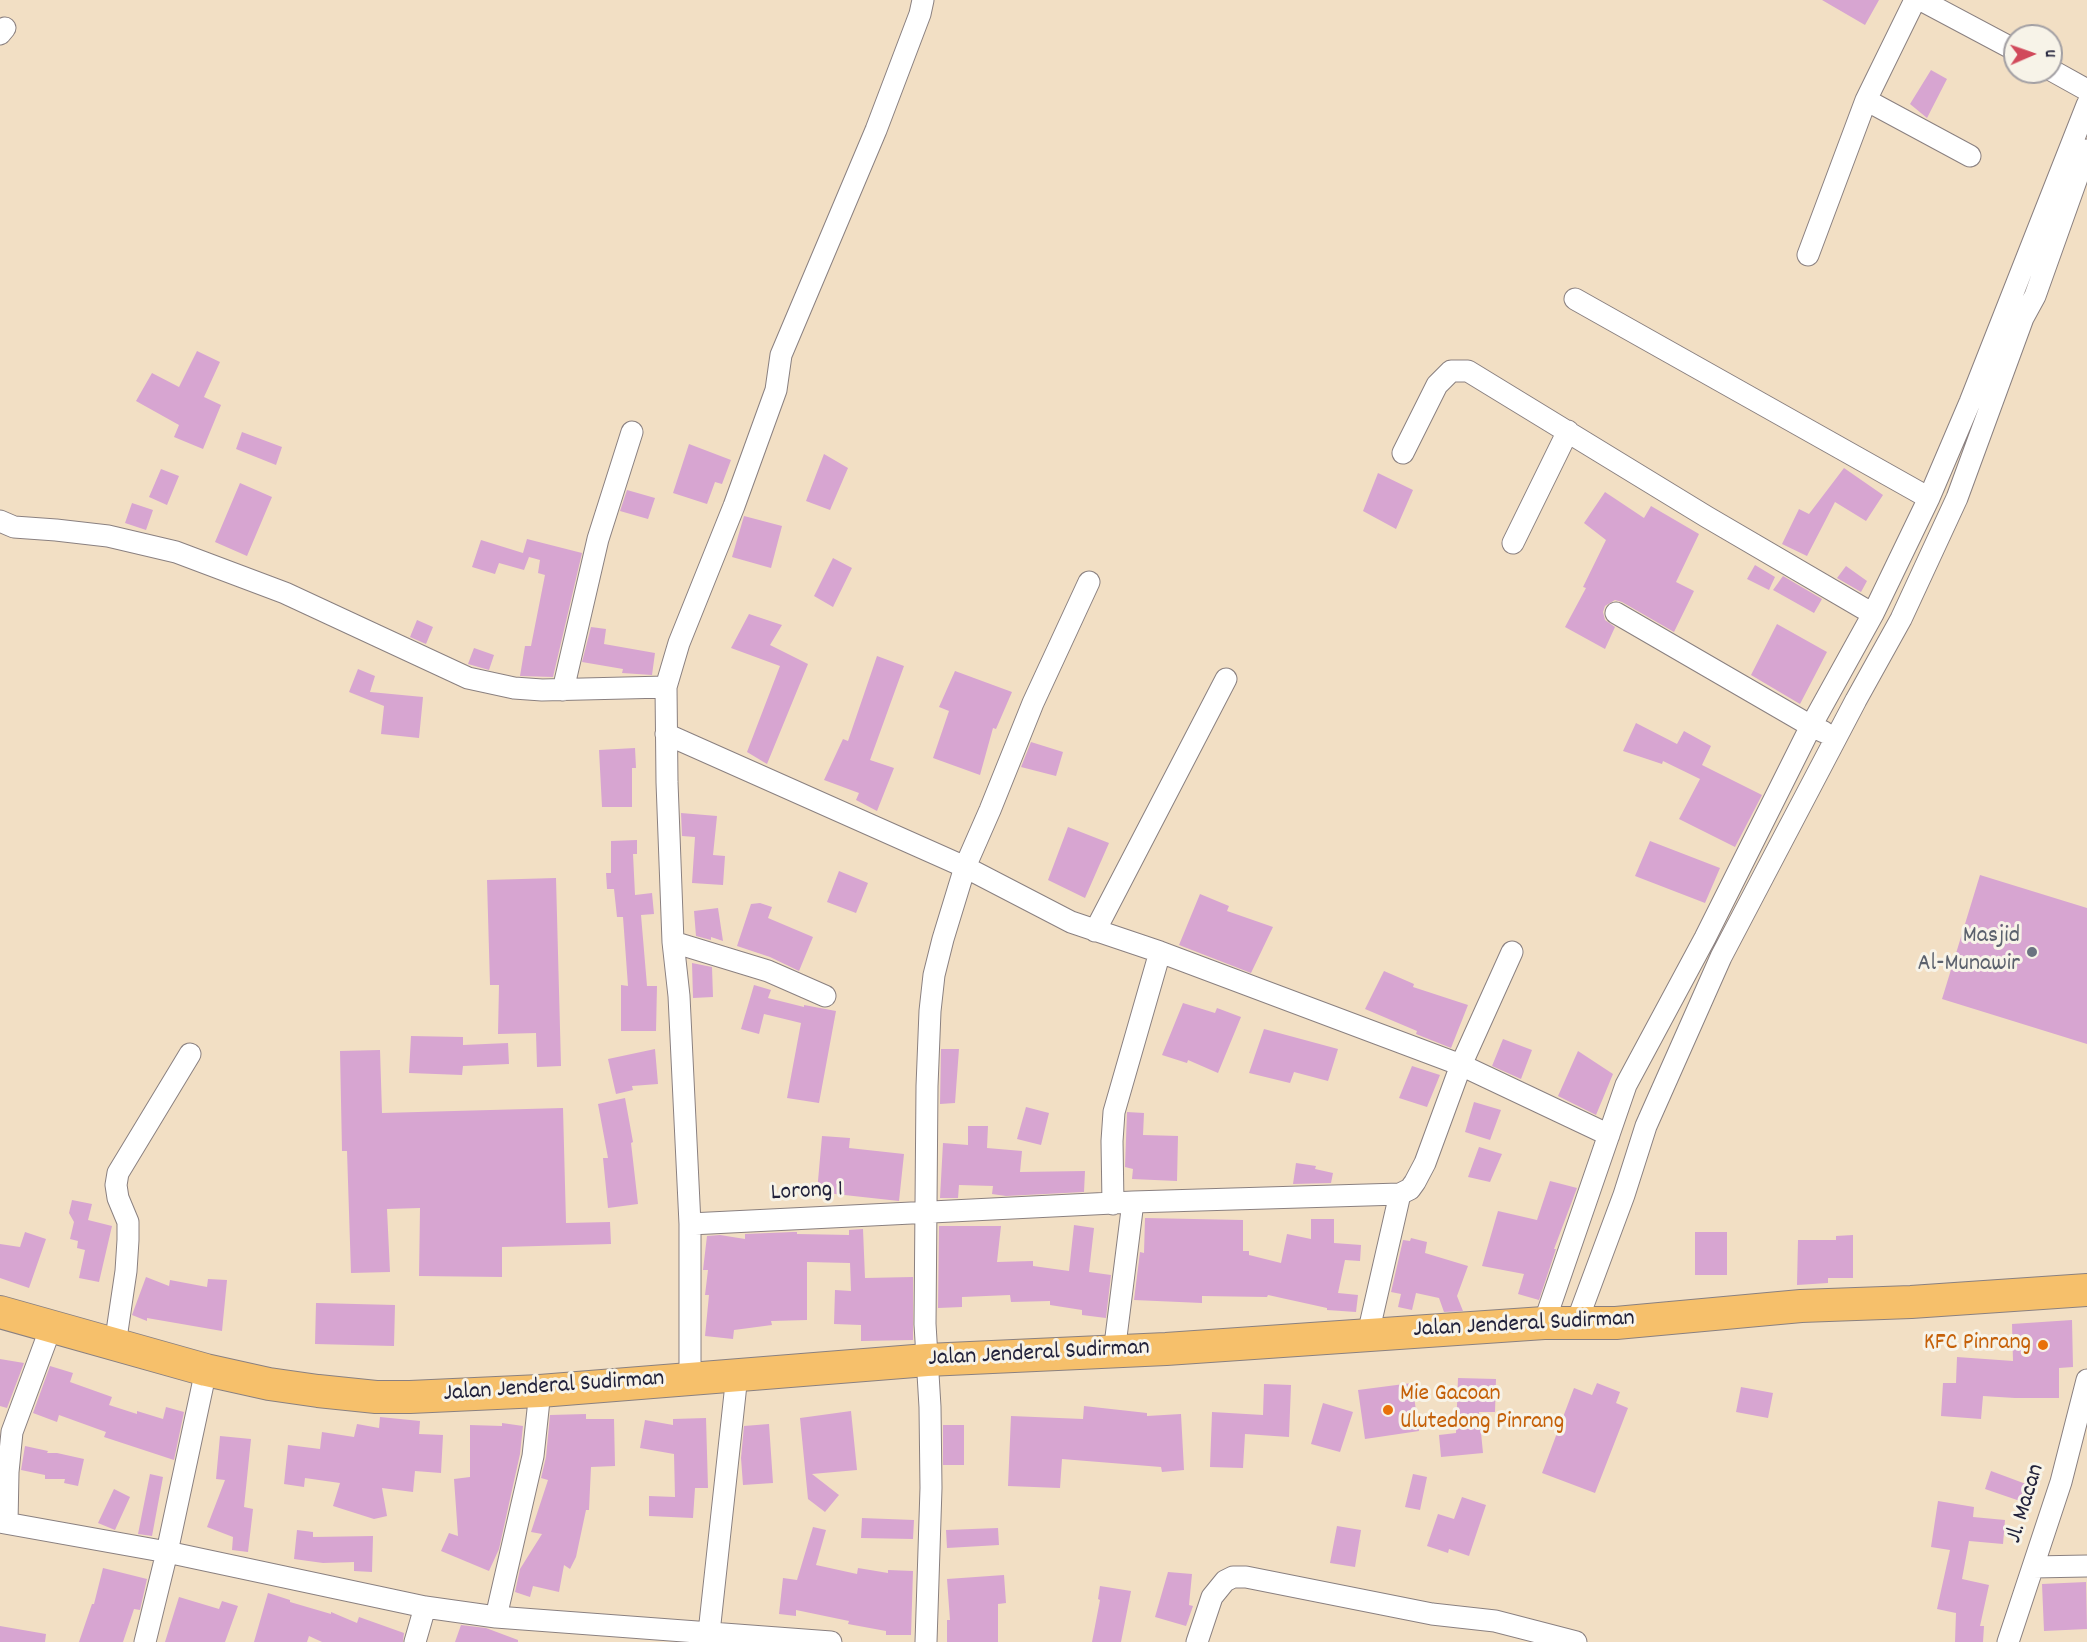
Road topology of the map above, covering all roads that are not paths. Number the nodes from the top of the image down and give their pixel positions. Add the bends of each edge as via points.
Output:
1 (923, 0) edge
2 (1915, 0) edge
3 (1921, 0) edge
4 (2003, 44) edge
5 (2063, 77) edge
6 (2087, 90) edge
7 (1866, 100) junction
8 (2087, 105) edge
9 (2087, 150) edge
10 (1971, 156) dead end
11 (1808, 255) dead end
12 (1575, 299) dead end
13 (1568, 431) junction
14 (632, 432) dead end
15 (1403, 453) dead end
16 (1929, 498) junction
17 (0, 521) edge
18 (1514, 543) dead end
19 (1089, 582) dead end
20 (1616, 613) dead end
21 (1873, 614) junction
22 (1226, 679) dead end
23 (666, 687) junction
24 (563, 690) junction
25 (1811, 726) junction
26 (666, 734) junction
27 (1836, 737) junction
28 (965, 867) junction
29 (1095, 931) junction
30 (673, 942) junction
31 (1160, 952) junction
32 (1512, 952) dead end
33 (825, 996) dead end
34 (190, 1054) dead end
35 (1461, 1065) junction
36 (1609, 1135) junction
37 (1400, 1194) junction
38 (1124, 1203) junction
39 (926, 1212) junction
40 (690, 1224) junction
41 (2087, 1290) edge
42 (0, 1312) edge
43 (1544, 1323) junction
44 (1576, 1324) junction
45 (51, 1327) junction
46 (1368, 1334) junction
47 (115, 1345) junction
48 (1116, 1351) junction
49 (927, 1360) junction
50 (206, 1370) junction
51 (736, 1375) junction
52 (690, 1378) junction
53 (2087, 1380) edge
54 (540, 1391) junction
55 (3, 1522) edge
56 (167, 1552) junction
57 (2087, 1566) edge
58 (2033, 1568) junction
59 (425, 1607) junction
60 (496, 1617) junction
61 (709, 1637) edge
62 (145, 1642) edge
63 (415, 1642) edge
64 (831, 1642) edge
65 (926, 1642) edge
66 (1197, 1642) edge
67 (1576, 1642) edge
68 (2008, 1642) edge

1 - 23 street via 876,130 781,356 776,390 679,643
2 - 7 street
3 - 4 street
5 - 6 street
7 - 10 street
7 - 11 street
8 - 16 street
9 - 27 street via 1957,498 1906,609
12 - 16 street
13 - 15 street via 1467,371 1451,371 1437,385
13 - 18 street
13 - 21 street
14 - 24 street via 598,539
16 - 21 street
17 - 24 street via 14,527 108,536 176,552 285,593 468,678 514,688
19 - 28 street via 1033,703
20 - 25 street
21 - 25 street
22 - 29 street
23 - 24 street
23 - 26 street
25 - 27 street
25 - 36 street via 1626,1085
26 - 28 street
26 - 30 street
27 - 44 street via 1695,1013 1646,1126
28 - 29 street
28 - 39 street via 934,975 927,1086
29 - 31 street
30 - 33 street via 768,971
30 - 40 street
31 - 35 street
31 - 38 street via 1114,1112 1112,1141
32 - 35 street
34 - 47 street via 118,1173 116,1185 128,1222 128,1240
35 - 36 street
35 - 37 street via 1425,1162 1410,1189
36 - 43 street
37 - 38 street, Lorong 1
37 - 46 street
38 - 39 street, Lorong 1
38 - 48 street
39 - 40 street, Lorong 1
39 - 49 street
40 - 52 street
41 - 44 highway, Jalan Jenderal Sudirman via 1801,1306
42 - 45 highway, Jalan Jenderal Sudirman
43 - 44 highway, Jalan Jenderal Sudirman
43 - 46 highway, Jalan Jenderal Sudirman
45 - 47 highway, Jalan Jenderal Sudirman
45 - 55 street via 12,1432
46 - 48 highway, Jalan Jenderal Sudirman
47 - 50 highway, Jalan Jenderal Sudirman
48 - 49 highway, Jalan Jenderal Sudirman
49 - 51 highway, Jalan Jenderal Sudirman
49 - 65 street via 932,1488
50 - 54 highway, Jalan Jenderal Sudirman via 269,1384 376,1397
50 - 56 street
51 - 52 highway, Jalan Jenderal Sudirman
51 - 61 street
52 - 54 highway, Jalan Jenderal Sudirman
53 - 58 street, Jl. Macan via 2061,1482
54 - 60 street via 533,1456
55 - 56 street
56 - 59 street
56 - 62 street
57 - 58 street
58 - 68 street, Jl. Macan
59 - 60 street
59 - 63 street
60 - 61 street
61 - 64 street
66 - 67 street via 1212,1597 1225,1581 1239,1577 1432,1614 1495,1621

